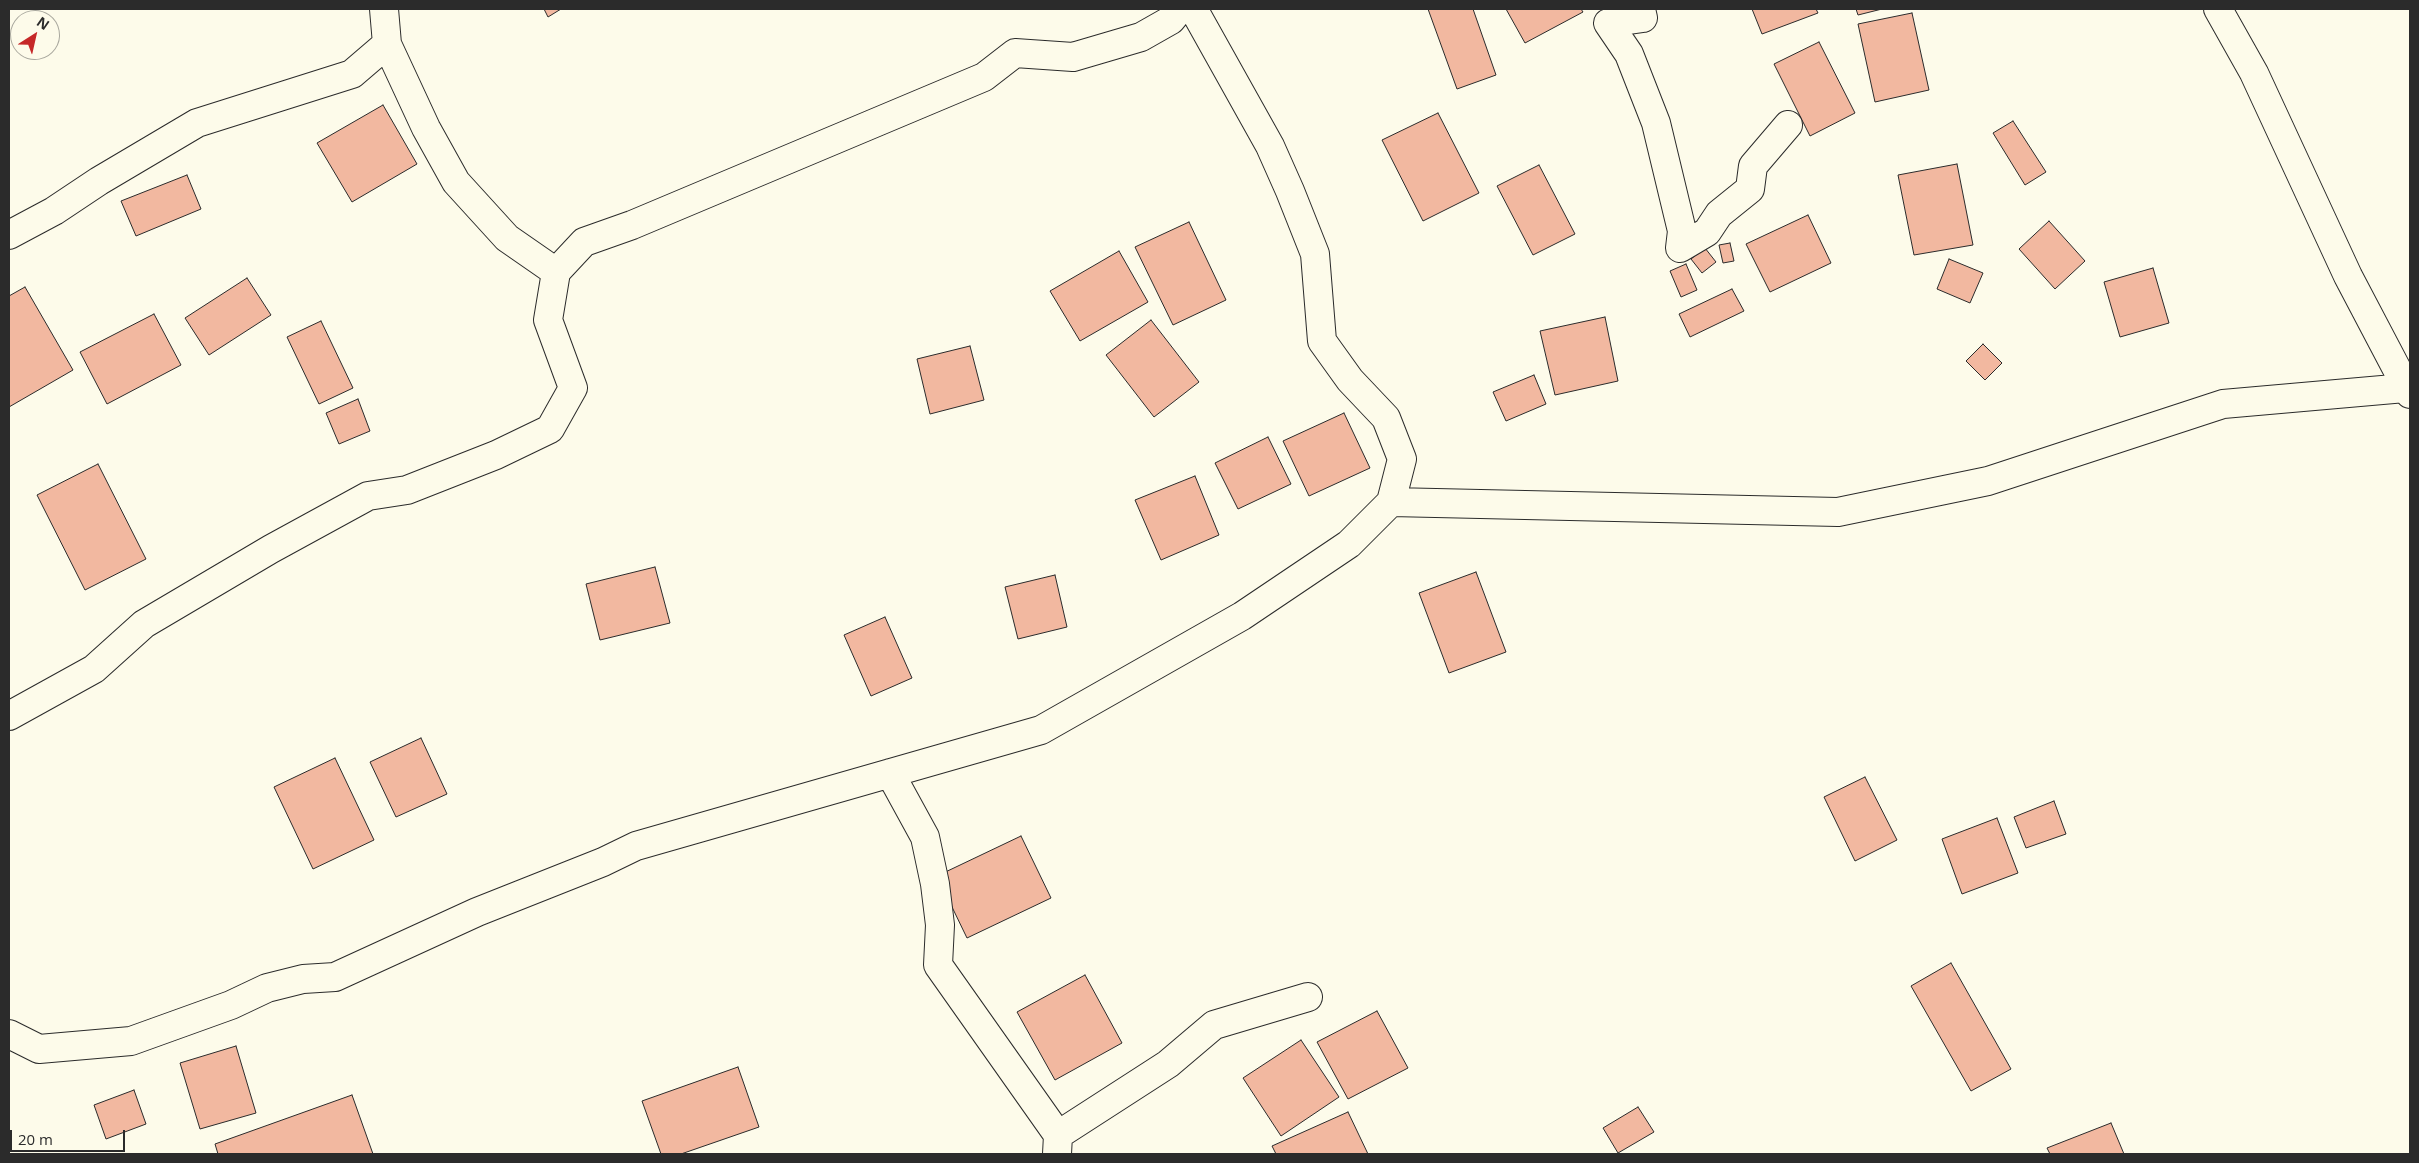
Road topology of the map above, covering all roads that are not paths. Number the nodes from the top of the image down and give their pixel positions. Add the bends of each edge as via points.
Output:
1 (384, 9) edge
2 (1190, 9) edge
3 (1641, 9) edge
4 (2218, 9) edge
5 (387, 44) junction
6 (1788, 125) dead end
7 (9, 235) edge
8 (556, 272) junction
9 (2408, 391) edge
10 (1391, 502) junction
11 (9, 716) edge
12 (890, 773) junction
13 (1308, 997) dead end
14 (9, 1034) edge
15 (39, 1049) junction
16 (9, 1056) edge
17 (1057, 1145) edge

1 - 5 street
2 - 8 street via 1141,37 1073,57 1015,53 984,77 632,225 584,242
2 - 10 street via 1270,146 1315,254 1322,341 1350,380 1386,418 1402,459
3 - 6 street via 1643,18 1608,23 1629,54 1656,124 1682,231 1680,248 1707,232 1719,214 1750,189 1753,166
4 - 9 street via 2254,73 2348,276
5 - 7 street via 352,74 197,123
5 - 8 street via 426,128 456,182 507,238
8 - 11 street via 548,320 573,388 550,429 496,455 407,490 368,496 144,624 94,669
9 - 10 street via 2223,404 1988,481 1838,512
10 - 12 street via 1349,544 1242,616 1041,730
12 - 15 street via 636,846 477,912 335,978 303,978 267,988 231,1005 131,1041
12 - 17 street via 925,836 940,925 938,965
13 - 17 street via 1214,1024 1168,1064
14 - 15 street
15 - 16 street

